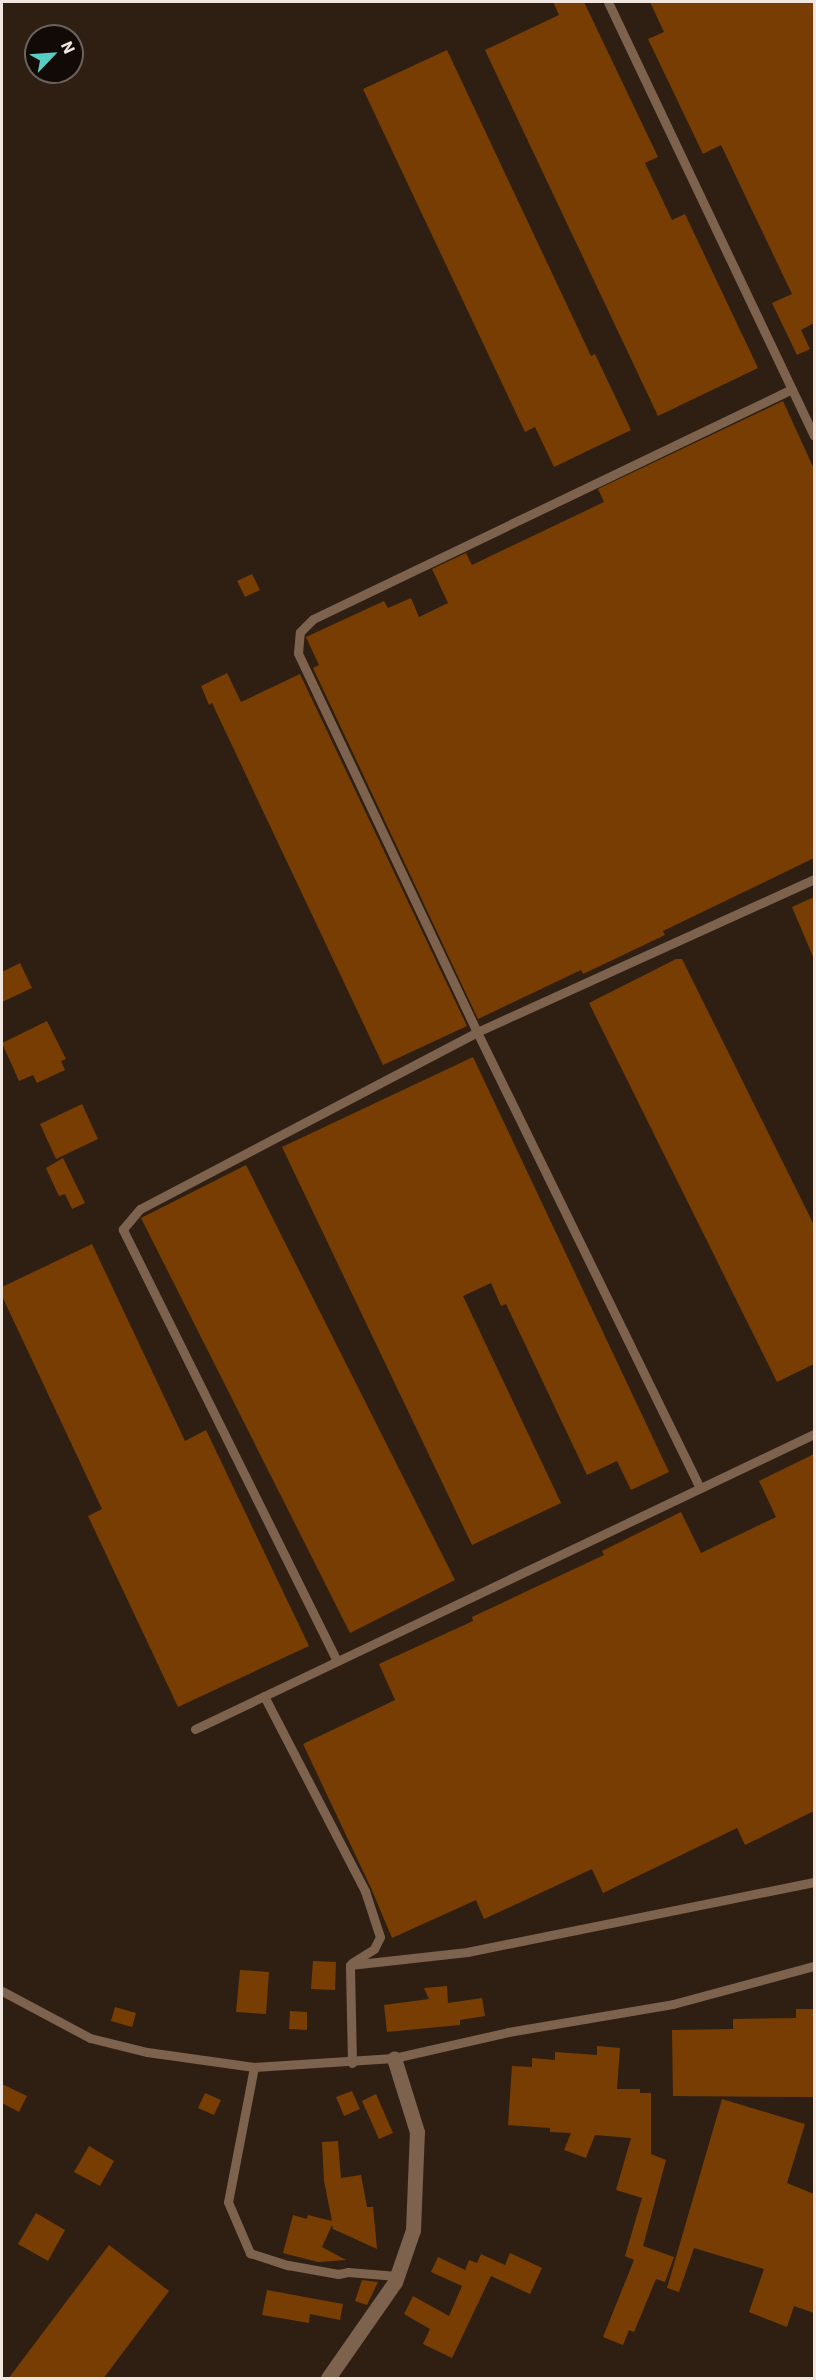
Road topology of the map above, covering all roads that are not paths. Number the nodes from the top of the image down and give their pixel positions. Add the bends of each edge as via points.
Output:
1 (608, 2) edge
2 (792, 389) junction
3 (814, 436) edge
4 (814, 879) edge
5 (477, 1032) junction
6 (814, 1434) edge
7 (700, 1488) junction
8 (337, 1661) junction
9 (264, 1696) junction
10 (195, 1729) dead end
11 (814, 1882) edge
12 (350, 1965) junction
13 (814, 1966) edge
14 (2, 1991) edge
15 (394, 2058) junction
16 (352, 2063) junction
17 (254, 2067) junction
18 (397, 2276) junction
19 (328, 2379) edge

1 - 2 lane
2 - 3 lane
2 - 5 lane via 313,619 300,632 298,653
4 - 5 lane
5 - 7 lane
5 - 8 lane via 140,1209 123,1229
6 - 7 lane
7 - 8 lane
8 - 9 lane
9 - 10 lane
9 - 12 lane via 364,1891 380,1937 374,1949
11 - 12 lane via 467,1952
12 - 16 lane
13 - 15 lane via 673,2004 508,2032
14 - 17 lane via 90,2038 147,2052
15 - 16 lane
15 - 18 street via 417,2133 413,2230
16 - 17 lane
17 - 18 lane via 228,2202 250,2253 338,2274
18 - 19 street

